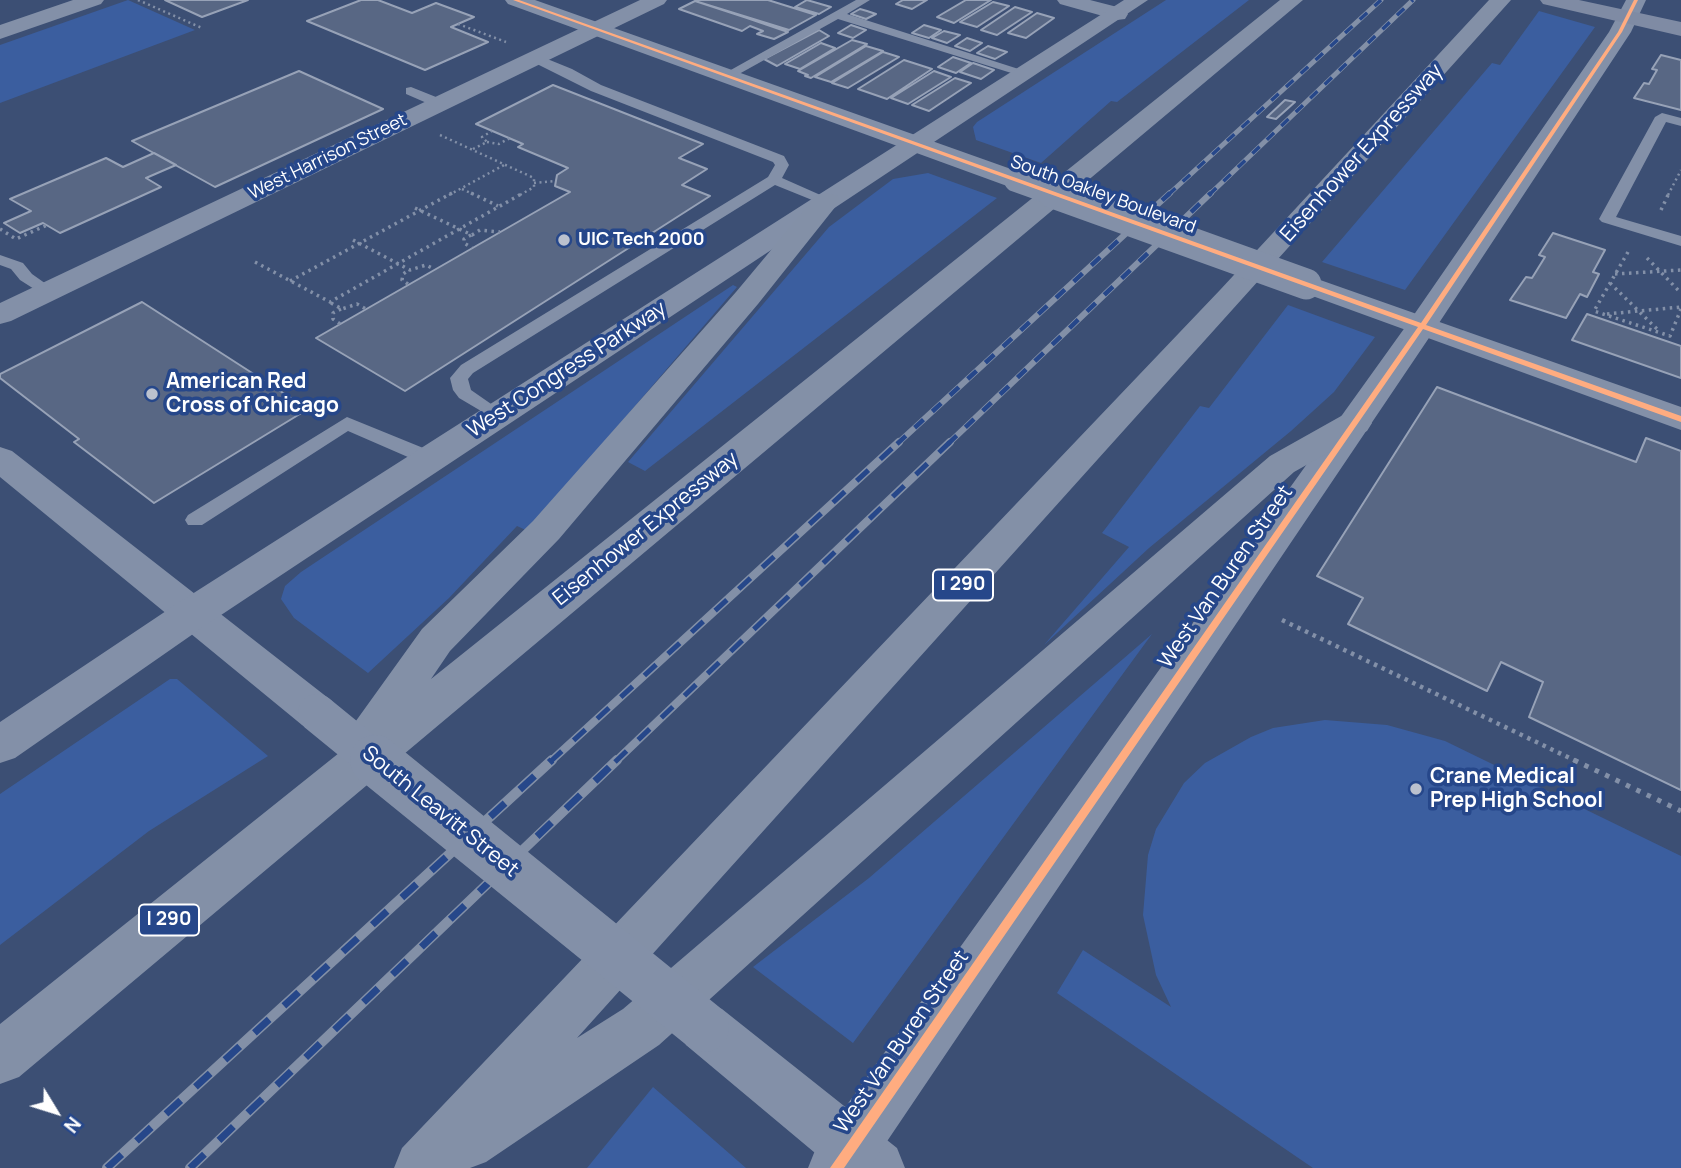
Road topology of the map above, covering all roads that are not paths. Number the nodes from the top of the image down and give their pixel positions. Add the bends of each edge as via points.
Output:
1 (26, 0) edge
2 (94, 0) edge
3 (657, 0) edge
4 (864, 0) edge
5 (1067, 0) edge
6 (1138, 0) edge
7 (1293, 0) edge
8 (1501, 0) edge
9 (1550, 0) edge
10 (520, 1) edge
11 (1632, 9) edge
12 (54, 14) junction
13 (1116, 14) junction
14 (837, 15) junction
15 (596, 29) junction
16 (1681, 29) edge
17 (0, 32) edge
18 (535, 58) junction
19 (1025, 73) junction
20 (726, 76) junction
21 (411, 91) dead end
22 (441, 104) junction
23 (1681, 122) edge
24 (915, 144) junction
25 (774, 180) junction
26 (827, 201) junction
27 (1681, 241) edge
28 (0, 260) edge
29 (48, 292) junction
30 (0, 315) edge
31 (1422, 326) junction
32 (498, 415) junction
33 (1681, 419) edge
34 (1355, 423) junction
35 (0, 459) edge
36 (430, 459) junction
37 (195, 520) dead end
38 (192, 614) junction
39 (0, 746) edge
40 (337, 782) junction
41 (0, 1058) edge
42 (855, 1161) edge
43 (424, 1168) edge

1 - 12 street
2 - 12 street
3 - 15 street, West Harrison Street
4 - 14 lane
5 - 13 street
6 - 13 street, West Congress Parkway
7 - 40 highway, Eisenhower Expressway / I 290
8 - 43 highway, Eisenhower Expressway / I 290
9 - 11 main road
10 - 15 street, South Oakley Boulevard
11 - 16 main road
11 - 31 street, West Van Buren Street
12 - 17 street
13 - 19 street, West Congress Parkway
14 - 19 lane
14 - 20 lane
15 - 18 street, West Harrison Street
15 - 20 street, South Oakley Boulevard
18 - 22 street, West Harrison Street
18 - 25 lane via 596,88 779,159 782,165
19 - 24 street, West Congress Parkway
20 - 24 street, South Oakley Boulevard
21 - 22 lane
22 - 29 street, West Harrison Street
23 - 27 lane via 1662,117 1607,219
24 - 26 street, West Congress Parkway
24 - 31 street, South Oakley Boulevard, bridge
25 - 26 lane
25 - 32 lane via 467,369 459,386
26 - 32 street, West Congress Parkway
26 - 40 highway via 546,530 436,640
28 - 29 lane via 18,266
29 - 30 street, West Harrison Street
31 - 33 street, South Oakley Boulevard
31 - 34 street, West Van Buren Street
32 - 36 street, West Congress Parkway
34 - 42 street, West Van Buren Street
34 - 43 highway via 1282,464 641,1027
35 - 38 street, South Leavitt Street
36 - 37 lane via 347,424
36 - 38 street, West Congress Parkway
38 - 39 street, West Congress Parkway
38 - 42 street, South Leavitt Street, bridge via 704,1027
40 - 41 highway, Eisenhower Expressway / I 290

